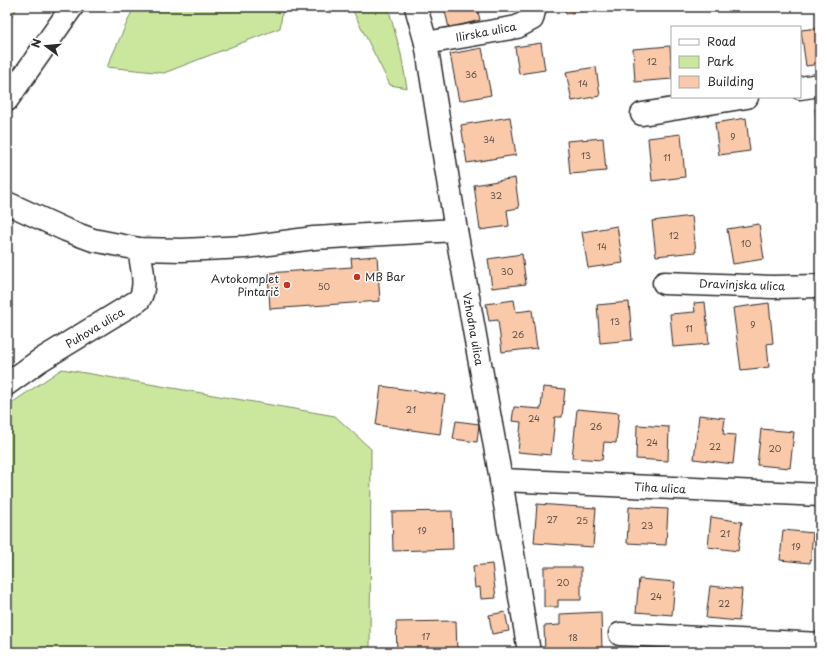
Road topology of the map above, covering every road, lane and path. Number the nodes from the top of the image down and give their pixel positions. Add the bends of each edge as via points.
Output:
1 (72, 7) edge
2 (416, 7) edge
3 (535, 7) edge
4 (426, 43) junction
5 (820, 85) edge
6 (801, 88) edge
7 (741, 98) edge
8 (7, 100) edge
9 (642, 114) dead end
10 (7, 203) edge
11 (456, 230) junction
12 (139, 249) junction
13 (664, 283) dead end
14 (820, 286) edge
15 (7, 384) edge
16 (501, 480) junction
17 (820, 495) edge
18 (620, 634) dead end
19 (820, 644) edge
20 (529, 652) edge

1 - 8 street
2 - 4 street, Vzhodna ulica
3 - 4 street, Ilirska ulica via 532,19 517,27
4 - 11 street, Vzhodna ulica
5 - 6 street
7 - 9 street
10 - 12 street via 93,240
11 - 12 street via 314,238 246,247
11 - 16 street, Vzhodna ulica
12 - 15 street, Puhova ulica via 143,288 139,300
13 - 14 street, Dravinjska ulica
16 - 17 street, Tiha ulica
16 - 20 street, Vzhodna ulica
18 - 19 street

